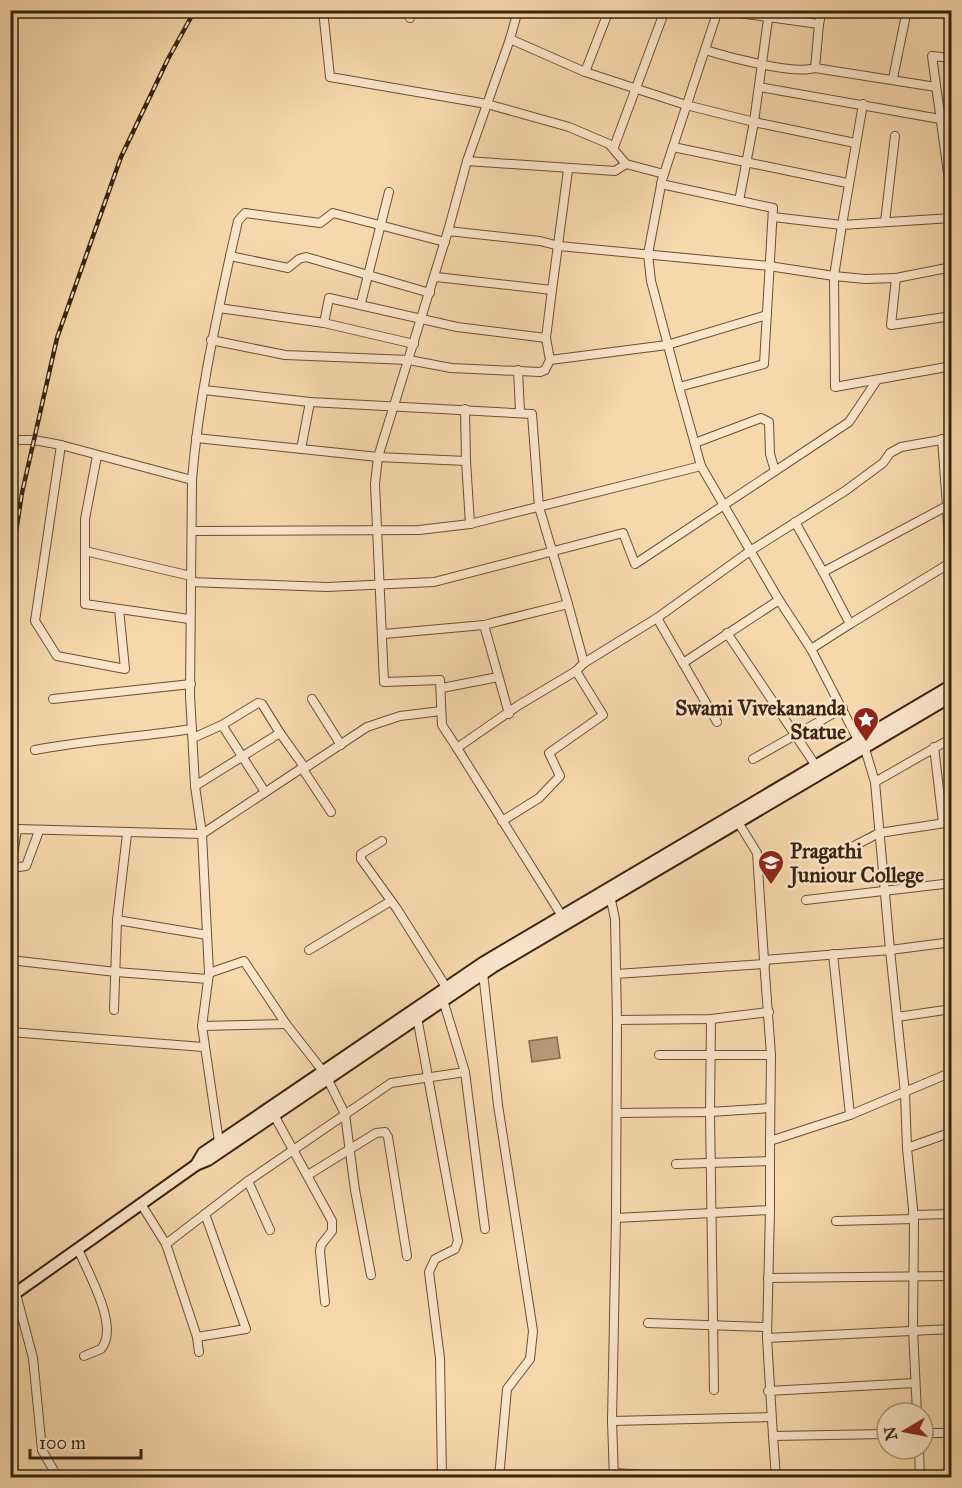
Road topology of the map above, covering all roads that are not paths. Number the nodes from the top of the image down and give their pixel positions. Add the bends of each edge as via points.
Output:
1 (323, 10) edge
2 (518, 10) edge
3 (609, 10) edge
4 (665, 10) edge
5 (822, 10) edge
6 (907, 10) edge
7 (717, 11) edge
8 (768, 19) junction
9 (819, 24) junction
10 (510, 39) junction
11 (705, 50) junction
12 (951, 58) edge
13 (762, 63) junction
14 (815, 68) junction
15 (585, 72) junction
16 (893, 78) junction
17 (759, 87) junction
18 (936, 87) junction
19 (638, 89) junction
20 (863, 104) junction
21 (686, 105) junction
22 (485, 107) junction
23 (951, 114) edge
24 (940, 116) junction
25 (754, 122) junction
26 (895, 136) dead end
27 (855, 142) junction
28 (614, 147) junction
29 (673, 147) junction
30 (467, 161) junction
31 (748, 163) junction
32 (623, 166) junction
33 (568, 170) junction
34 (663, 179) junction
35 (847, 183) junction
36 (389, 192) dead end
37 (739, 201) junction
38 (951, 202) edge
39 (773, 217) junction
40 (951, 218) edge
41 (885, 222) junction
42 (380, 225) junction
43 (842, 225) junction
44 (448, 231) junction
45 (445, 242) junction
46 (560, 246) junction
47 (648, 254) junction
48 (230, 256) junction
49 (769, 266) junction
50 (951, 267) edge
51 (368, 273) junction
52 (834, 276) junction
53 (436, 277) junction
54 (896, 278) junction
55 (552, 290) junction
56 (430, 293) junction
57 (361, 303) junction
58 (219, 308) junction
59 (767, 315) junction
60 (951, 316) edge
61 (420, 321) junction
62 (324, 323) junction
63 (546, 338) junction
64 (211, 340) junction
65 (414, 344) junction
66 (667, 345) junction
67 (409, 360) junction
68 (550, 360) junction
69 (951, 366) edge
70 (518, 370) junction
71 (877, 380) junction
72 (679, 387) junction
73 (204, 390) junction
74 (310, 402) junction
75 (393, 408) junction
76 (465, 409) junction
77 (520, 412) junction
78 (196, 438) junction
79 (951, 438) edge
80 (10, 440) edge
81 (942, 440) junction
82 (695, 443) junction
83 (61, 445) junction
84 (301, 449) junction
85 (97, 456) junction
86 (378, 457) junction
87 (466, 461) junction
88 (701, 466) junction
89 (775, 471) junction
90 (192, 480) junction
91 (723, 504) junction
92 (947, 506) junction
93 (539, 507) junction
94 (795, 522) junction
95 (470, 524) junction
96 (377, 530) junction
97 (193, 531) junction
98 (750, 550) junction
99 (85, 551) junction
100 (551, 551) junction
101 (951, 563) edge
102 (823, 572) junction
103 (191, 579) junction
104 (379, 584) junction
105 (779, 600) junction
106 (567, 604) junction
107 (119, 609) junction
108 (657, 618) junction
109 (189, 619) junction
110 (850, 624) junction
111 (484, 625) junction
112 (727, 633) junction
113 (384, 634) junction
114 (811, 649) junction
115 (584, 663) junction
116 (683, 663) junction
117 (576, 671) junction
118 (498, 677) junction
119 (191, 684) junction
120 (951, 686) edge
121 (442, 688) junction
122 (951, 696) edge
123 (53, 699) dead end
124 (312, 699) dead end
125 (843, 708) junction
126 (441, 711) junction
127 (508, 714) junction
128 (717, 722) dead end
129 (222, 725) junction
130 (192, 729) junction
131 (280, 733) junction
132 (796, 734) junction
133 (192, 738) junction
134 (951, 738) edge
135 (341, 745) junction
136 (861, 745) junction
137 (934, 747) junction
138 (457, 748) junction
139 (35, 750) dead end
140 (243, 757) junction
141 (753, 759) dead end
142 (816, 766) junction
143 (875, 782) junction
144 (195, 786) junction
145 (266, 792) junction
146 (331, 813) dead end
147 (502, 821) junction
148 (738, 822) junction
149 (947, 823) edge
150 (39, 831) junction
151 (879, 833) junction
152 (127, 834) junction
153 (202, 834) junction
154 (382, 841) dead end
155 (852, 847) dead end
156 (11, 871) edge
157 (951, 882) edge
158 (884, 890) junction
159 (610, 900) junction
160 (806, 900) dead end
161 (391, 901) junction
162 (562, 916) junction
163 (117, 920) junction
164 (207, 935) junction
165 (951, 942) edge
166 (309, 950) dead end
167 (890, 950) junction
168 (832, 954) junction
169 (11, 962) edge
170 (765, 962) junction
171 (116, 972) junction
172 (483, 973) junction
173 (616, 974) junction
174 (208, 976) junction
175 (446, 987) junction
176 (443, 1000) junction
177 (951, 1009) edge
178 (114, 1010) dead end
179 (769, 1012) junction
180 (417, 1017) junction
181 (897, 1017) junction
182 (711, 1018) junction
183 (617, 1020) junction
184 (286, 1024) junction
185 (201, 1026) junction
186 (10, 1032) edge
187 (203, 1047) junction
188 (710, 1054) junction
189 (659, 1055) dead end
190 (771, 1055) junction
191 (465, 1072) junction
192 (951, 1072) edge
193 (324, 1074) junction
194 (428, 1077) junction
195 (905, 1093) junction
196 (770, 1108) junction
197 (710, 1112) junction
198 (617, 1113) junction
199 (345, 1114) junction
200 (274, 1115) junction
201 (850, 1115) junction
202 (951, 1132) edge
203 (770, 1141) junction
204 (219, 1142) junction
205 (349, 1148) junction
206 (907, 1148) junction
207 (294, 1151) junction
208 (768, 1161) junction
209 (675, 1164) dead end
210 (712, 1164) junction
211 (196, 1165) junction
212 (308, 1175) junction
213 (248, 1181) junction
214 (141, 1204) junction
215 (770, 1209) junction
216 (711, 1213) junction
217 (205, 1214) junction
218 (951, 1214) edge
219 (914, 1217) junction
220 (616, 1218) junction
221 (836, 1221) dead end
222 (485, 1229) dead end
223 (270, 1230) dead end
224 (166, 1244) junction
225 (78, 1249) junction
226 (407, 1256) dead end
227 (371, 1275) dead end
228 (914, 1276) junction
229 (951, 1276) edge
230 (768, 1278) junction
231 (13, 1296) edge
232 (325, 1302) dead end
233 (648, 1323) dead end
234 (715, 1327) junction
235 (767, 1327) junction
236 (951, 1329) edge
237 (913, 1330) junction
238 (197, 1337) junction
239 (767, 1338) junction
240 (199, 1352) dead end
241 (84, 1356) dead end
242 (915, 1383) junction
243 (714, 1390) dead end
244 (768, 1390) junction
245 (916, 1401) edge
246 (771, 1418) junction
247 (612, 1421) junction
248 (951, 1433) edge
249 (875, 1434) edge
250 (935, 1434) edge
251 (773, 1436) junction
252 (919, 1461) edge
253 (614, 1475) edge
254 (684, 1477) edge
255 (58, 1478) edge
256 (442, 1478) edge
257 (499, 1478) edge
258 (776, 1478) edge
259 (920, 1478) edge

1 - 22 street via 330,77
2 - 10 street
3 - 15 street
4 - 19 street
5 - 9 street
6 - 16 street
7 - 8 street
7 - 11 street
8 - 9 street
8 - 13 street
9 - 14 street
10 - 15 street
10 - 22 street
11 - 13 street via 748,64
11 - 21 street
12 - 18 street via 932,56
13 - 14 street via 807,71
13 - 17 street
14 - 16 street
15 - 19 street
16 - 18 street
17 - 20 street
17 - 25 street
18 - 24 street
19 - 21 street
19 - 28 street
20 - 24 street
20 - 27 street
21 - 25 street
21 - 29 street
22 - 28 street via 569,127
22 - 30 street
23 - 24 street
24 - 38 street
25 - 27 street
25 - 31 street
26 - 41 street
27 - 35 street
28 - 32 street
29 - 31 street
29 - 34 street
30 - 33 street
30 - 44 street
31 - 35 street
31 - 37 street
32 - 33 street
32 - 34 street
33 - 46 street
34 - 37 street
34 - 47 street
35 - 43 street
36 - 42 street
37 - 39 street via 773,208
39 - 43 street
39 - 49 street
40 - 41 street
41 - 43 street
42 - 45 street
42 - 48 street via 333,213 320,223 245,213 238,221
42 - 51 street
43 - 52 street
44 - 45 street
44 - 46 street
45 - 53 street
46 - 47 street
46 - 55 street
47 - 49 street
47 - 66 street
48 - 51 street via 288,268 306,257
48 - 58 street
49 - 52 street
49 - 59 street
50 - 54 street
51 - 56 street
51 - 57 street
52 - 54 street
52 - 71 street via 835,387
53 - 55 street
53 - 56 street
54 - 60 street via 891,325
55 - 63 street
56 - 61 street
57 - 61 street
57 - 62 street via 329,298
58 - 62 street
58 - 64 street
59 - 66 street
59 - 72 street via 764,364
61 - 63 street
61 - 65 street
62 - 65 street
63 - 68 street
64 - 67 street via 285,355
64 - 73 street
65 - 67 street
66 - 68 street
66 - 72 street
67 - 70 street via 451,368
67 - 75 street
68 - 70 street via 543,372
69 - 71 street
70 - 77 street
71 - 89 street via 849,422
72 - 82 street
73 - 74 street
73 - 78 street
74 - 75 street
74 - 84 street
75 - 76 street
75 - 86 street
76 - 77 street
76 - 87 street
77 - 93 street via 532,414 533,418
78 - 84 street
78 - 90 street
79 - 81 street
80 - 83 street
81 - 92 street
81 - 94 street via 890,453 873,470
82 - 88 street
82 - 89 street via 761,417 769,422
83 - 85 street
83 - 107 street via 35,621 57,656 125,669
84 - 86 street
85 - 90 street
85 - 99 street via 85,519
86 - 87 street
86 - 96 street
87 - 95 street
88 - 91 street
88 - 93 street
89 - 91 street
90 - 97 street
91 - 98 street
91 - 100 street via 635,564 623,532
92 - 101 street
92 - 102 street
93 - 95 street
93 - 100 street
94 - 98 street
94 - 102 street
95 - 96 street
96 - 97 street
96 - 104 street
97 - 103 street
98 - 105 street
98 - 108 street
99 - 103 street
99 - 107 street via 85,604
100 - 104 street via 434,582
100 - 106 street
101 - 110 street
102 - 110 street
103 - 104 street via 327,587
103 - 109 street
104 - 113 street
105 - 112 street
105 - 114 street
106 - 111 street
106 - 115 street
107 - 109 street
108 - 115 street
108 - 116 street
109 - 119 street
110 - 114 street
111 - 113 street
111 - 118 street
112 - 116 street
112 - 132 street
113 - 121 street via 384,682 438,680
114 - 125 street
115 - 117 street
116 - 128 street
117 - 127 street
117 - 147 street via 603,715 549,753 560,776 539,798
118 - 121 street
118 - 127 street
119 - 123 street
119 - 130 street
120 - 136 main road
121 - 126 street
122 - 136 main road
124 - 135 street
125 - 132 street
125 - 136 street
126 - 135 street via 384,720
126 - 138 street via 444,730
127 - 138 street
129 - 131 street via 258,703
129 - 133 street
129 - 140 street
130 - 133 street
130 - 139 street
131 - 135 street via 305,768
131 - 140 street
132 - 141 street
132 - 142 street
133 - 144 street
134 - 137 street
136 - 142 main road
136 - 143 street
136 - 148 main road
137 - 143 street
137 - 149 street
138 - 147 street
140 - 144 street
140 - 145 street
142 - 162 main road
143 - 151 street
144 - 153 street
145 - 146 street via 302,768
145 - 153 street
147 - 162 street
148 - 159 main road
148 - 170 street via 757,853
149 - 151 street
150 - 152 street via 69,828
150 - 156 street via 26,866
150 - 156 street via 17,829
151 - 155 street
151 - 158 street
152 - 153 street
152 - 163 street
153 - 164 street
154 - 161 street via 360,857
157 - 158 street
158 - 160 street
158 - 167 street
159 - 172 main road
159 - 173 street via 615,920
161 - 166 street
161 - 175 street
162 - 175 main road
163 - 164 street
163 - 171 street
164 - 174 street
165 - 167 street
167 - 168 street
167 - 181 street
168 - 170 street
168 - 201 street
169 - 171 street
170 - 173 street
170 - 179 street
171 - 174 street
171 - 178 street
172 - 176 main road
172 - 257 street via 533,1331 530,1359 507,1389
173 - 183 street
174 - 184 street via 244,961
174 - 185 street
175 - 193 main road
176 - 180 main road
176 - 191 street
177 - 181 street
179 - 182 street
179 - 190 street
180 - 193 main road
180 - 194 street
181 - 195 street
182 - 183 street
182 - 188 street
183 - 198 street
184 - 185 street
184 - 193 street
185 - 187 street
186 - 187 street
187 - 204 street
188 - 189 street
188 - 190 street
188 - 197 street
190 - 196 street
191 - 194 street
191 - 222 street
192 - 195 street
193 - 199 street
193 - 200 main road
193 - 204 main road
194 - 199 street via 391,1083
194 - 256 street via 458,1241 455,1249 435,1259 429,1272 440,1358
195 - 201 street
195 - 206 street
196 - 197 street
196 - 203 street
197 - 198 street
197 - 210 street
198 - 220 street
199 - 205 street
199 - 207 street
200 - 207 street
200 - 211 main road
201 - 203 street
202 - 206 street
203 - 208 street
204 - 211 main road via 203,1153
205 - 212 street
205 - 226 street via 376,1133 385,1132 388,1137
205 - 227 street
206 - 219 street
207 - 212 street
207 - 213 street
208 - 210 street
208 - 215 street
209 - 210 street
210 - 216 street
211 - 214 main road
212 - 232 street via 332,1221 332,1231 320,1251
213 - 217 street
213 - 223 street
214 - 224 street
214 - 225 main road
215 - 216 street
215 - 230 street
216 - 220 street
216 - 234 street
217 - 224 street
217 - 238 street via 246,1329
218 - 219 street
219 - 221 street
219 - 228 street
220 - 247 street
224 - 238 street
225 - 231 main road
225 - 241 street via 103,1310 108,1333 100,1349
228 - 229 street
228 - 230 street
228 - 237 street
230 - 235 street
231 - 255 street via 33,1358 42,1450
233 - 234 street
234 - 235 street
234 - 243 street
235 - 239 street
236 - 237 street
237 - 239 street
237 - 242 street
238 - 240 street
239 - 244 street
242 - 244 street
242 - 245 street
244 - 246 street
246 - 247 street
246 - 251 street
247 - 253 street
248 - 250 street
249 - 251 street
251 - 258 street
252 - 259 street
253 - 254 street

